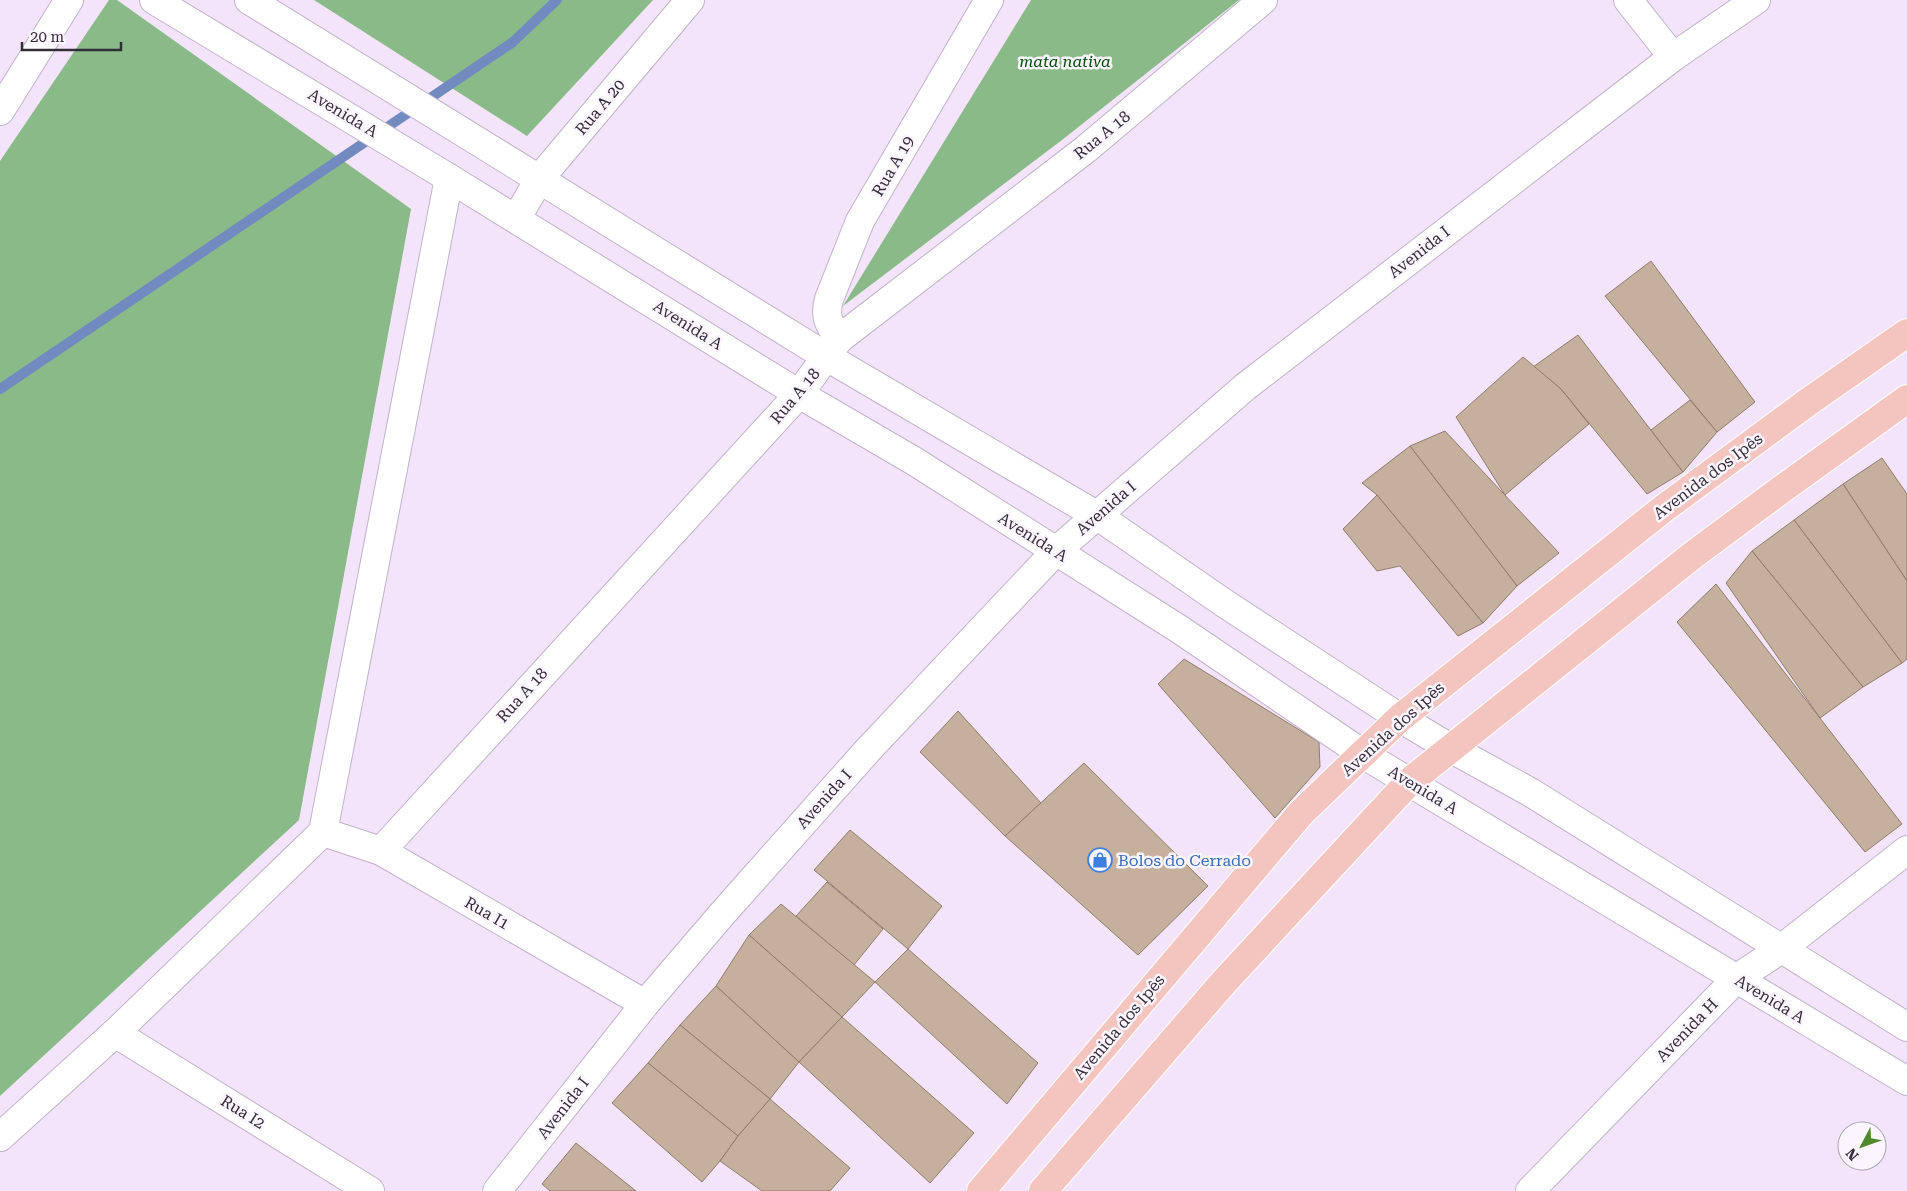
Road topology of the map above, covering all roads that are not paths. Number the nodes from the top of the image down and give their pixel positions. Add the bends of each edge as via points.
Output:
1 (69, 0) edge
2 (154, 0) edge
3 (249, 0) edge
4 (690, 0) edge
5 (989, 0) edge
6 (1263, 0) edge
7 (1628, 0) edge
8 (1756, 0) edge
9 (1673, 57) junction
10 (0, 110) edge
11 (449, 178) junction
12 (540, 178) junction
13 (516, 219) junction
14 (1907, 333) edge
15 (833, 348) junction
16 (799, 394) junction
17 (1907, 399) edge
18 (1098, 516) junction
19 (1056, 551) junction
20 (1400, 718) junction
21 (1452, 749) junction
22 (1363, 754) junction
23 (1409, 782) junction
24 (323, 832) junction
25 (1907, 850) edge
26 (381, 851) junction
27 (1781, 949) junction
28 (1736, 979) junction
29 (645, 1004) junction
30 (1907, 1027) edge
31 (115, 1033) junction
32 (1907, 1081) edge
33 (0, 1137) edge
34 (370, 1191) edge
35 (497, 1191) edge
36 (981, 1191) edge
37 (1044, 1191) edge
38 (1530, 1191) edge

1 - 10 street
2 - 11 street, Avenida A
3 - 12 street
4 - 12 street, Rua A 20
5 - 15 street, Rua A 19 via 860,221 826,310
6 - 15 street, Rua A 18 via 1086,149
7 - 9 street
8 - 9 street, Avenida I
9 - 18 street, Avenida I via 1245,387
11 - 13 street, Avenida A
11 - 24 street
12 - 13 street, Rua A 20
12 - 15 street
13 - 16 street, Avenida A
14 - 20 main road, Avenida dos Ipês via 1663,509
15 - 16 street, Rua A 18
15 - 18 street
16 - 19 street, Avenida A
16 - 26 street, Rua A 18
17 - 21 main road via 1693,555
18 - 19 street, Avenida I
18 - 20 street
19 - 22 street, Avenida A
19 - 29 street, Avenida I via 868,750
20 - 21 street
20 - 22 main road, Avenida dos Ipês
21 - 23 main road
21 - 27 street via 1530,792
22 - 23 street, Avenida A
22 - 36 main road, Avenida dos Ipês via 1301,814
23 - 28 street, Avenida A
23 - 37 main road via 1223,983
24 - 26 street, Rua I1
24 - 31 street
25 - 27 street, Avenida H
26 - 29 street, Rua I1
27 - 28 street, Avenida H
27 - 30 street
28 - 32 street, Avenida A
28 - 38 street, Avenida H
29 - 35 street, Avenida I
31 - 33 street
31 - 34 street, Rua I2

